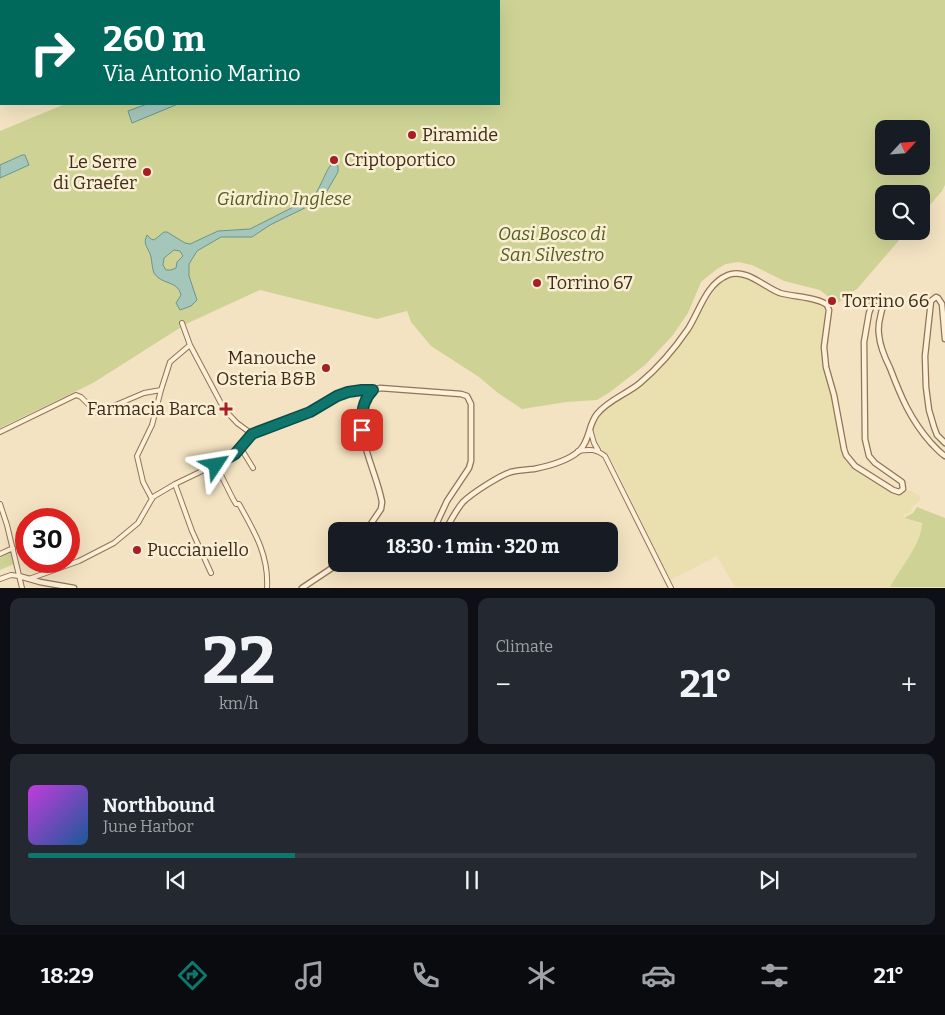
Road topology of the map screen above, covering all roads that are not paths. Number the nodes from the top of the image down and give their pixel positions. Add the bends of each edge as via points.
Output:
1 (182, 323) dead end
2 (945, 339) edge
3 (190, 345) junction
4 (161, 390) junction
5 (373, 390) junction
6 (590, 428) junction
7 (0, 432) edge
8 (252, 434) junction
9 (945, 443) edge
10 (598, 450) junction
11 (578, 451) junction
12 (235, 454) junction
13 (945, 456) edge
14 (216, 465) junction
15 (253, 468) dead end
16 (175, 484) junction
17 (152, 499) junction
18 (0, 504) edge
19 (372, 522) edge
20 (437, 522) edge
21 (451, 522) edge
22 (13, 548) junction
23 (0, 554) edge
24 (328, 571) edge
25 (211, 573) dead end
26 (19, 576) junction
27 (0, 579) edge
28 (29, 579) junction
29 (65, 587) edge
30 (22, 588) edge
31 (74, 588) edge
32 (267, 588) edge
33 (302, 588) edge
34 (671, 588) edge

1 - 3 street
2 - 9 street via 942,304 936,297 931,301 925,369 931,419 937,435
3 - 4 street via 170,362
3 - 8 street via 224,409
4 - 7 street via 144,393 97,413 76,395
4 - 17 street via 152,425 137,456 143,482
5 - 8 street via 337,396 310,412
5 - 19 street via 368,395 361,418 382,502
5 - 20 street via 397,388 461,394 467,396 471,404 469,468
6 - 10 street
6 - 11 street via 585,444
6 - 13 street via 596,414 640,383 665,358 688,329 714,284 728,275 739,273 778,292 817,300 827,306 826,367 846,455 854,466 899,492 903,489 902,482 875,464 865,439 864,342 873,302 882,302 878,335 895,382 916,425
8 - 12 street
10 - 11 street
10 - 34 street via 605,456
11 - 21 street via 566,459 535,469 510,472 489,483 463,502
12 - 14 street
12 - 15 street via 242,450
14 - 16 street
14 - 32 street via 256,535 267,567
16 - 17 street
16 - 25 street
17 - 28 street via 138,523 114,543 84,559
18 - 22 street
22 - 23 street
22 - 26 street
24 - 33 street
26 - 27 street
26 - 28 street
26 - 30 street
28 - 29 street
29 - 31 street

